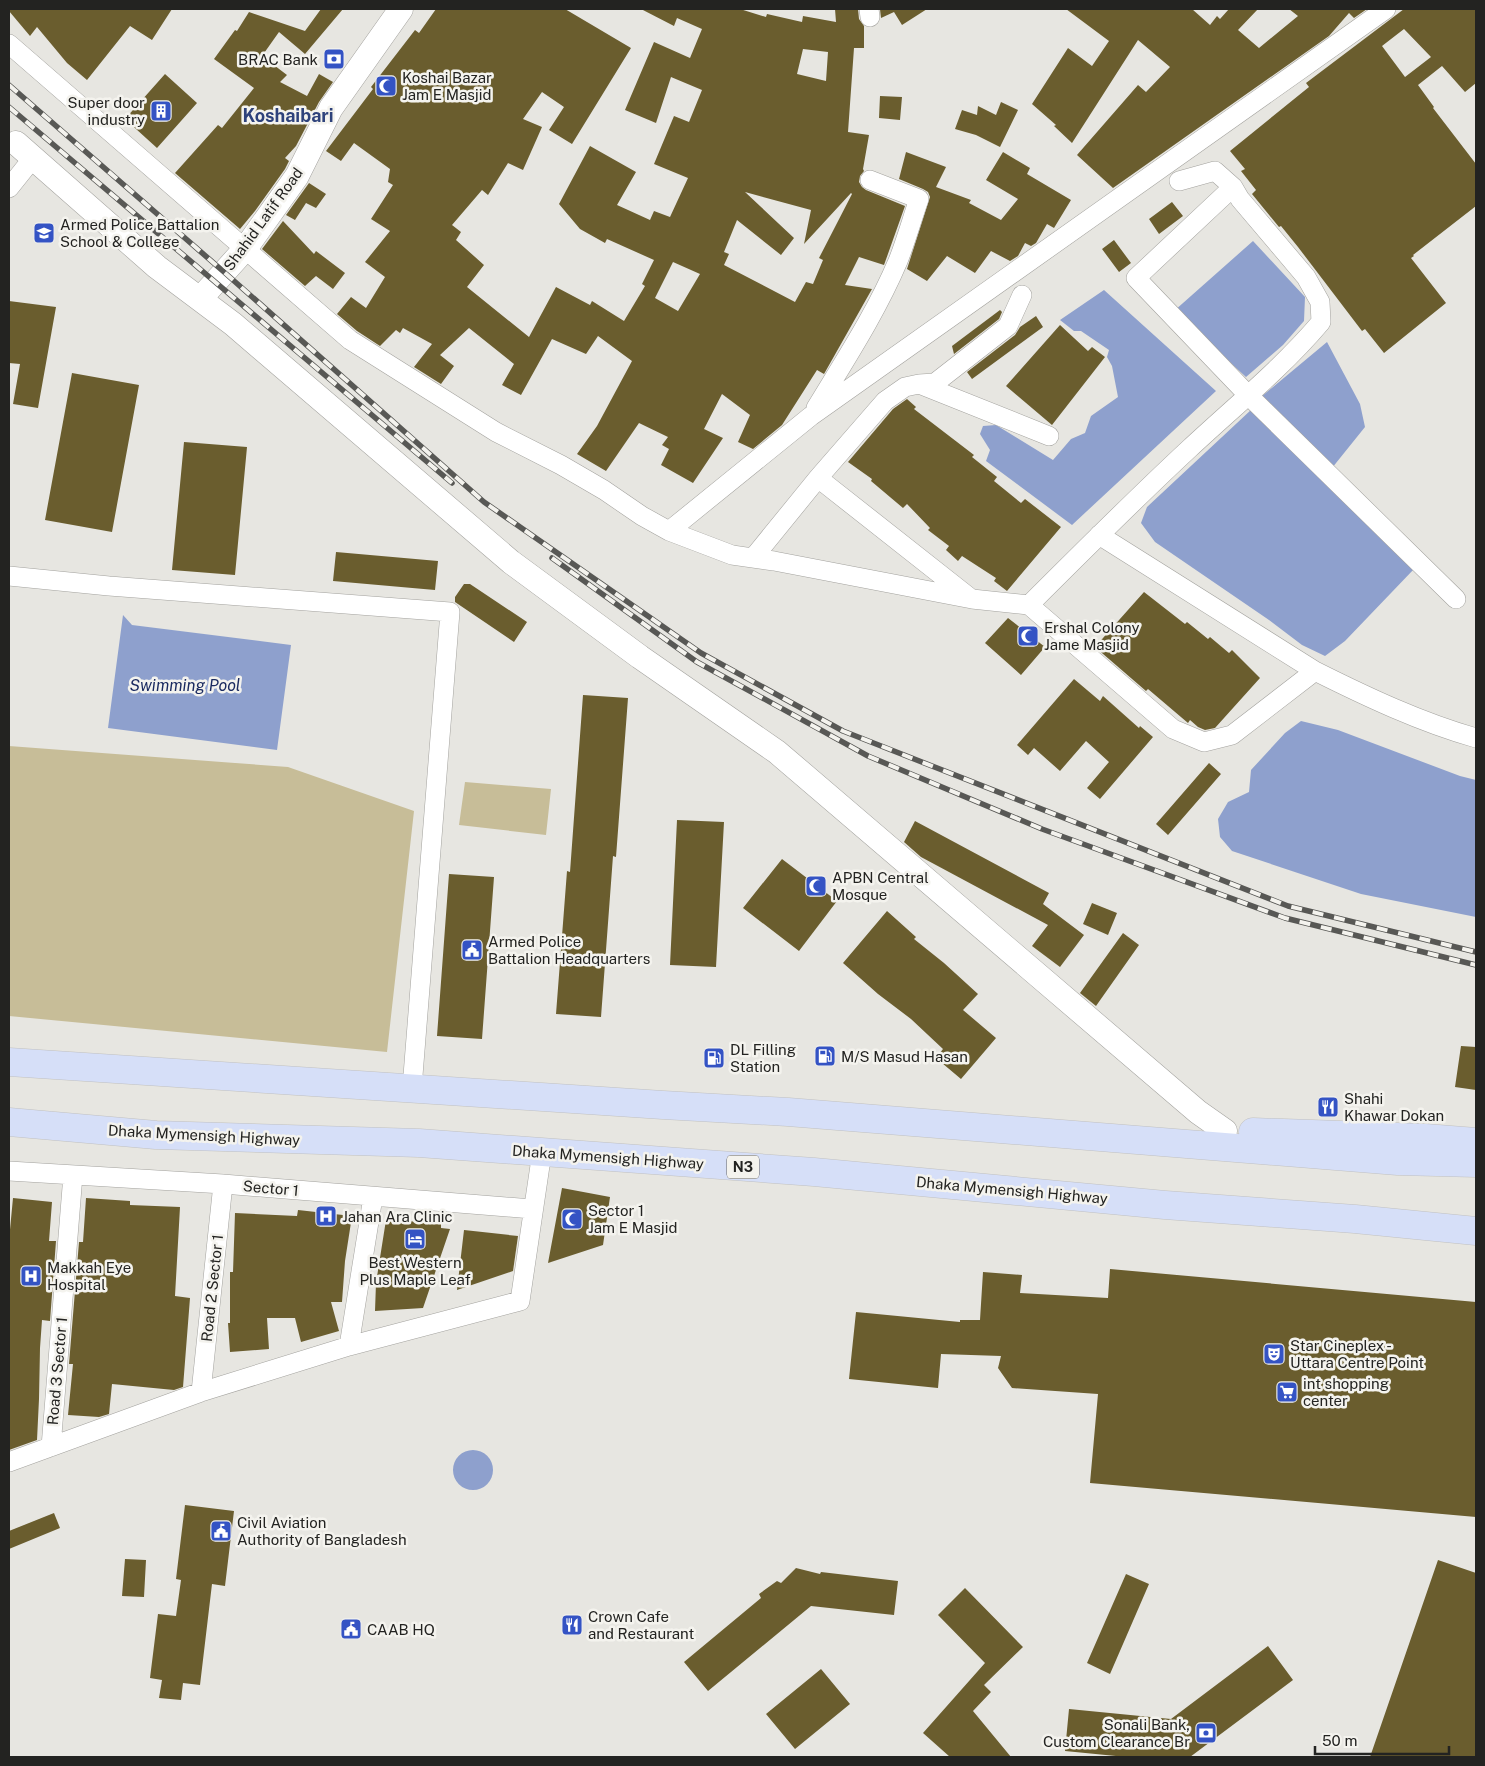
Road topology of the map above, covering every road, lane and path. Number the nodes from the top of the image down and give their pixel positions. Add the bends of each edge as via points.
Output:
1 (401, 9) edge
2 (1386, 9) edge
3 (9, 44) edge
4 (19, 151) edge
5 (870, 180) dead end
6 (1178, 181) dead end
7 (1233, 187) junction
8 (9, 188) edge
9 (245, 249) junction
10 (1022, 295) dead end
11 (200, 299) junction
12 (919, 384) junction
13 (1248, 395) junction
14 (811, 416) junction
15 (1049, 436) dead end
16 (818, 478) junction
17 (669, 532) junction
18 (1099, 535) junction
19 (753, 558) junction
20 (9, 576) edge
21 (972, 599) junction
22 (1456, 599) dead end
23 (1029, 605) junction
24 (1315, 671) junction
25 (1476, 738) edge
26 (9, 1062) edge
27 (412, 1088) junction
28 (9, 1122) edge
29 (1225, 1131) junction
30 (1160, 1142) junction
31 (1476, 1142) edge
32 (542, 1152) junction
33 (1476, 1163) edge
34 (9, 1171) edge
35 (73, 1175) junction
36 (223, 1184) junction
37 (373, 1197) junction
38 (532, 1209) junction
39 (1476, 1231) edge
40 (349, 1346) junction
41 (201, 1392) junction
42 (51, 1447) junction
43 (9, 1462) edge

1 - 9 street, Shahid Latif Road via 330,108 297,176
2 - 14 street
3 - 9 street
4 - 8 street
4 - 11 street
5 - 14 street via 919,199 884,291
6 - 7 street via 1215,171
7 - 13 street via 1306,277 1320,302 1321,322 1299,348
7 - 13 street via 1136,278
9 - 11 street, Shahid Latif Road
9 - 17 street via 350,340 496,432 561,465
10 - 12 street via 1008,326 935,383
11 - 29 street via 511,562 777,752 1198,1112
12 - 15 street
12 - 16 street via 905,387 885,401
13 - 18 street
13 - 22 street
14 - 17 street
16 - 19 street
16 - 21 street
17 - 19 street via 732,555
18 - 23 street
18 - 24 street
19 - 21 street
20 - 27 street via 450,612
21 - 23 street
23 - 24 street via 1173,729 1204,742 1232,735
24 - 25 street via 1426,722
26 - 27 highway
27 - 30 highway via 788,1112
28 - 32 highway, Dhaka Mymensigh Highway / N3 via 156,1135 419,1143
29 - 30 highway
29 - 31 highway
30 - 33 highway via 1398,1161
32 - 38 street
32 - 39 highway, Dhaka Mymensigh Highway / N3 via 814,1172
34 - 35 street, Sector 1
35 - 36 street, Sector 1
35 - 42 street, Road 3 Sector 1
36 - 37 street, Sector 1
36 - 41 street, Road 2 Sector 1
37 - 38 street, Sector 1
37 - 40 street
38 - 40 street via 520,1301
40 - 41 street
41 - 42 street
42 - 43 street

